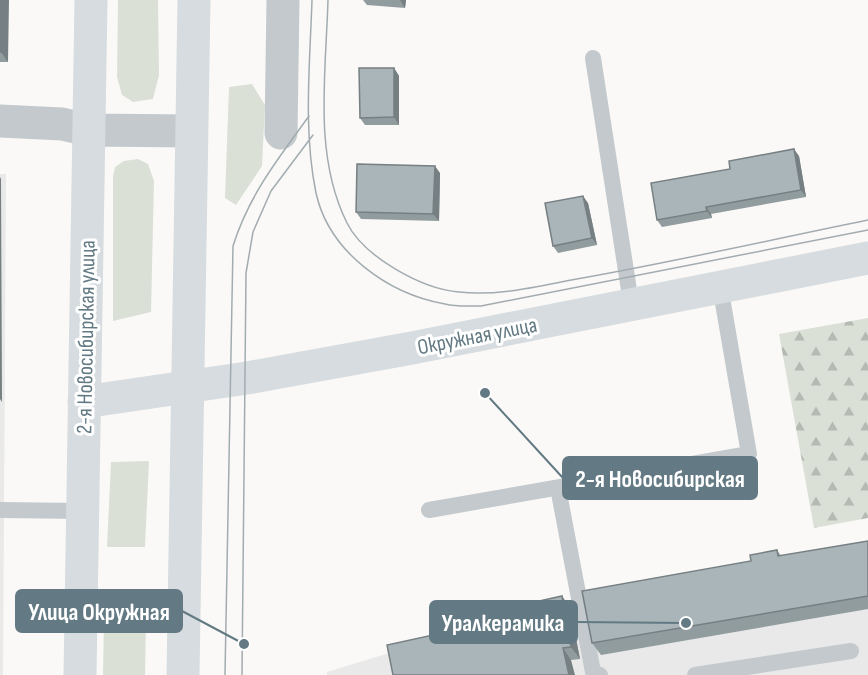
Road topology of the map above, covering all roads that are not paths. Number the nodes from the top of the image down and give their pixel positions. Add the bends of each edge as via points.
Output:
1 (91, 0) edge
2 (194, 0) edge
3 (283, 0) edge
4 (593, 58) dead end
5 (0, 121) edge
6 (88, 130) junction
7 (191, 131) junction
8 (281, 133) dead end
9 (868, 258) edge
10 (720, 286) junction
11 (632, 303) junction
12 (190, 385) junction
13 (84, 402) junction
14 (558, 488) junction
15 (0, 510) edge
16 (429, 510) dead end
17 (82, 511) junction
18 (851, 651) dead end
19 (186, 668) edge
20 (721, 673) edge
21 (80, 675) edge
22 (600, 675) edge
23 (695, 675) edge

1 - 6 main road, 2-я Новосибирская улица
2 - 7 main road
3 - 8 street
4 - 11 lane
5 - 6 street via 62,124
6 - 7 street
6 - 13 main road, 2-я Новосибирская улица
7 - 12 main road
9 - 10 main road, Окружная улица
10 - 11 main road, Окружная улица
10 - 14 lane via 749,454
11 - 12 main road, Окружная улица via 445,342
12 - 13 main road, Окружная улица
12 - 19 main road
13 - 17 main road, 2-я Новосибирская улица
14 - 16 lane
14 - 22 lane via 593,672
15 - 17 lane
17 - 21 main road, 2-я Новосибирская улица
18 - 20 lane
20 - 23 lane

